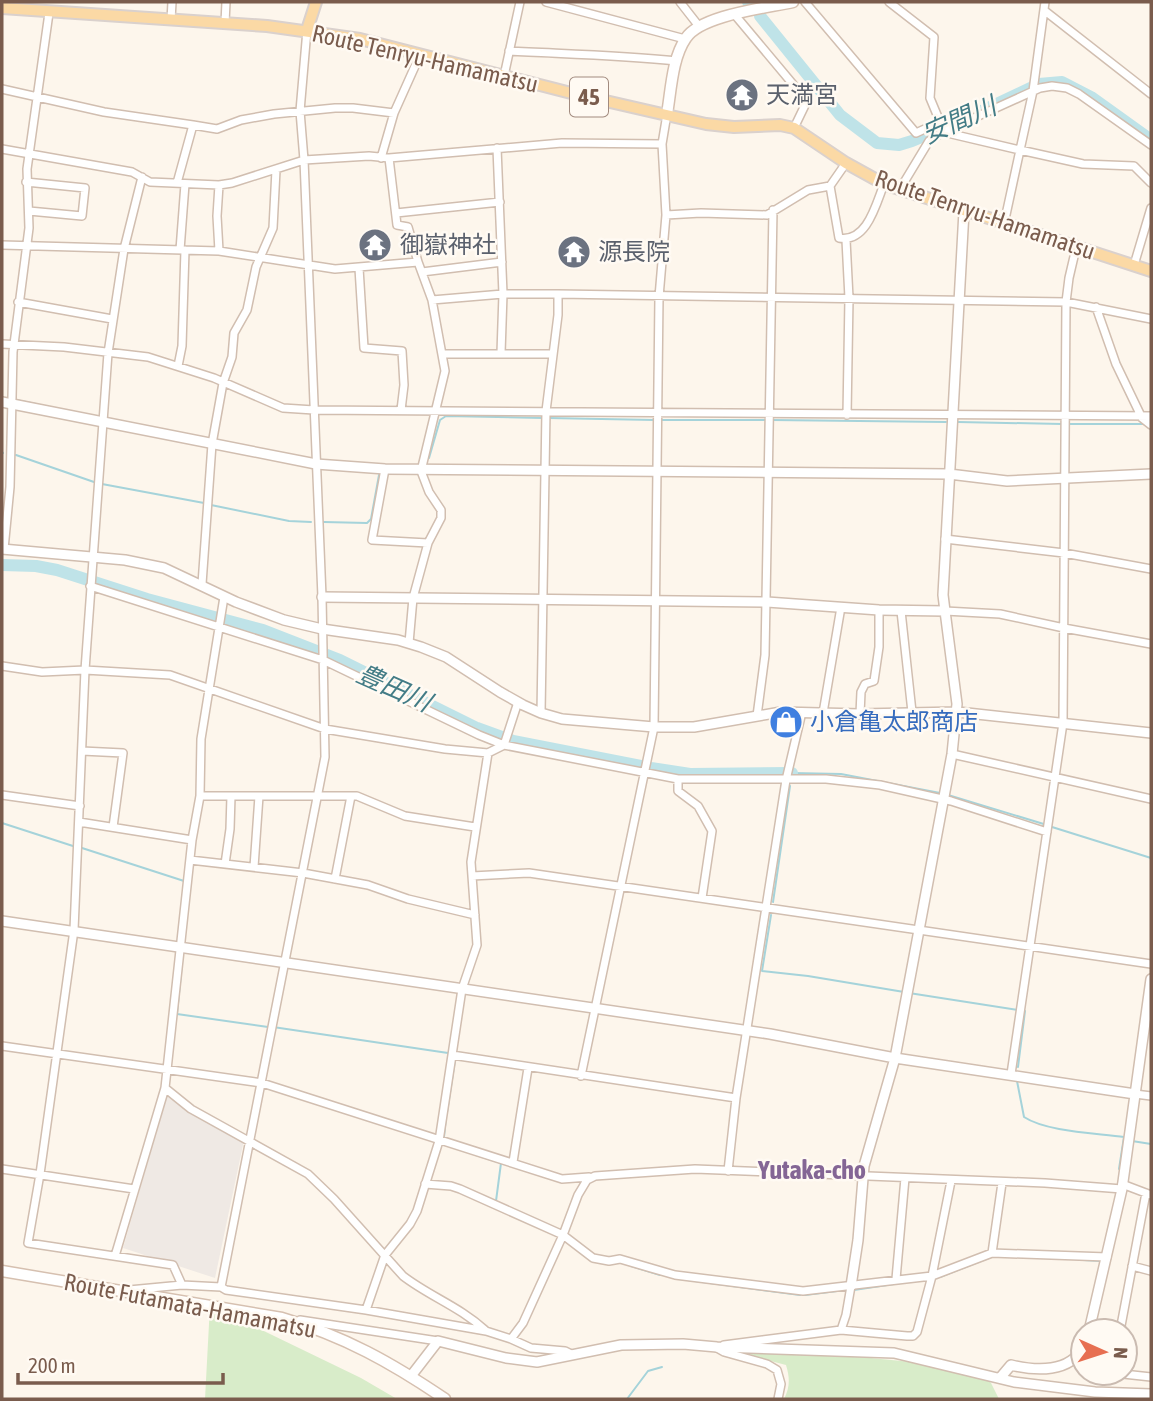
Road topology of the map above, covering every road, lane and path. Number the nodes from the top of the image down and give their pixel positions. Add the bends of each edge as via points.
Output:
1 (172, 2) edge
2 (226, 2) edge
3 (316, 2) edge
4 (520, 2) edge
5 (546, 2) edge
6 (680, 2) edge
7 (793, 2) edge
8 (804, 2) edge
9 (889, 2) edge
10 (1045, 2) edge
11 (756, 6) edge
12 (2, 8) edge
13 (45, 9) edge
14 (1045, 11) junction
15 (735, 15) junction
16 (171, 20) junction
17 (225, 23) junction
18 (698, 25) junction
19 (307, 30) junction
20 (685, 39) junction
21 (509, 51) junction
22 (420, 55) junction
23 (677, 61) junction
24 (504, 76) junction
25 (1033, 88) junction
26 (2, 89) edge
27 (1151, 94) edge
28 (38, 98) junction
29 (300, 111) junction
30 (394, 113) junction
31 (667, 114) junction
32 (193, 125) junction
33 (794, 128) junction
34 (942, 128) junction
35 (662, 144) junction
36 (1151, 145) edge
37 (497, 148) junction
38 (2, 149) edge
39 (1020, 150) junction
40 (28, 154) junction
41 (385, 158) junction
42 (304, 160) junction
43 (846, 163) junction
44 (276, 170) junction
45 (142, 177) junction
46 (26, 182) junction
47 (1151, 183) edge
48 (181, 184) junction
49 (884, 184) junction
50 (219, 185) junction
51 (830, 186) junction
52 (900, 189) junction
53 (500, 202) junction
54 (1151, 208) edge
55 (29, 211) junction
56 (773, 211) junction
57 (964, 211) junction
58 (396, 213) junction
59 (666, 215) junction
60 (1004, 224) junction
61 (846, 240) junction
62 (2, 245) edge
63 (26, 246) junction
64 (1076, 248) junction
65 (124, 249) junction
66 (182, 250) junction
67 (219, 251) junction
68 (259, 257) junction
69 (418, 262) junction
70 (502, 262) junction
71 (307, 265) junction
72 (1134, 265) junction
73 (359, 268) junction
74 (1151, 271) edge
75 (422, 272) junction
76 (503, 294) junction
77 (558, 294) junction
78 (659, 297) junction
79 (770, 297) junction
80 (849, 298) junction
81 (432, 300) junction
82 (958, 300) junction
83 (18, 302) junction
84 (1066, 302) junction
85 (1096, 307) junction
86 (112, 319) junction
87 (1151, 319) edge
88 (2, 344) edge
89 (14, 345) junction
90 (108, 353) junction
91 (501, 353) junction
92 (442, 354) junction
93 (553, 354) junction
94 (178, 366) junction
95 (223, 383) junction
96 (2, 402) edge
97 (13, 405) junction
98 (314, 410) junction
99 (401, 410) junction
100 (437, 411) junction
101 (658, 414) junction
102 (770, 415) junction
103 (847, 415) junction
104 (546, 416) junction
105 (952, 416) junction
106 (1151, 416) edge
107 (1142, 418) junction
108 (103, 422) junction
109 (1065, 422) junction
110 (1151, 425) edge
111 (212, 444) junction
112 (316, 464) junction
113 (385, 469) junction
114 (421, 471) junction
115 (545, 471) junction
116 (657, 472) junction
117 (769, 473) junction
118 (949, 474) junction
119 (1151, 474) edge
120 (1065, 478) junction
121 (946, 539) junction
122 (428, 543) junction
123 (3, 549) edge
124 (1064, 554) junction
125 (93, 556) junction
126 (1151, 569) edge
127 (202, 584) junction
128 (90, 585) junction
129 (224, 597) junction
130 (322, 597) junction
131 (414, 598) junction
132 (544, 600) junction
133 (656, 601) junction
134 (767, 602) junction
135 (841, 607) junction
136 (879, 610) junction
137 (901, 611) junction
138 (945, 611) junction
139 (219, 626) junction
140 (1064, 628) junction
141 (322, 629) junction
142 (410, 643) junction
143 (1151, 644) edge
144 (323, 659) junction
145 (2, 666) edge
146 (85, 670) junction
147 (207, 690) junction
148 (518, 702) junction
149 (802, 712) junction
150 (912, 712) junction
151 (958, 712) junction
152 (541, 713) junction
153 (824, 713) junction
154 (860, 714) junction
155 (757, 716) junction
156 (1063, 723) junction
157 (654, 727) junction
158 (325, 729) junction
159 (1151, 733) edge
160 (504, 745) junction
161 (82, 751) junction
162 (488, 753) junction
163 (952, 754) junction
164 (645, 773) junction
165 (1055, 777) junction
166 (678, 779) junction
167 (786, 779) junction
168 (2, 795) edge
169 (944, 795) junction
170 (200, 796) junction
171 (231, 796) junction
172 (259, 796) junction
173 (351, 796) junction
174 (319, 797) junction
175 (1151, 799) edge
176 (80, 806) junction
177 (79, 822) junction
178 (113, 827) junction
179 (475, 827) junction
180 (1047, 831) junction
181 (192, 840) junction
182 (190, 860) junction
183 (225, 864) junction
184 (254, 867) junction
185 (303, 873) junction
186 (472, 876) junction
187 (335, 879) junction
188 (620, 886) junction
189 (702, 898) junction
190 (766, 908) junction
191 (475, 915) junction
192 (2, 921) edge
193 (74, 930) junction
194 (919, 931) junction
195 (181, 947) junction
196 (1030, 947) junction
197 (285, 963) junction
198 (1151, 964) edge
199 (1151, 979) edge
200 (462, 989) junction
201 (594, 1007) junction
202 (748, 1031) junction
203 (1147, 1035) edge
204 (2, 1046) edge
205 (55, 1053) junction
206 (453, 1055) junction
207 (895, 1058) junction
208 (528, 1068) junction
209 (168, 1070) junction
210 (1011, 1074) junction
211 (581, 1076) junction
212 (262, 1083) junction
213 (165, 1088) junction
214 (1135, 1094) junction
215 (1151, 1096) edge
216 (736, 1098) junction
217 (250, 1140) junction
218 (439, 1141) junction
219 (513, 1162) junction
220 (2, 1169) edge
221 (728, 1171) junction
222 (40, 1174) junction
223 (595, 1176) junction
224 (863, 1176) junction
225 (905, 1178) junction
226 (951, 1181) junction
227 (1002, 1183) junction
228 (425, 1184) junction
229 (1122, 1186) junction
230 (134, 1189) junction
231 (1149, 1194) edge
232 (563, 1236) junction
233 (992, 1253) junction
234 (385, 1255) junction
235 (115, 1256) junction
236 (1104, 1257) junction
237 (1132, 1266) junction
238 (2, 1271) edge
239 (1151, 1271) edge
240 (931, 1278) junction
241 (896, 1279) junction
242 (182, 1285) junction
243 (851, 1286) junction
244 (221, 1287) junction
245 (121, 1291) junction
246 (366, 1310) junction
247 (1092, 1317) edge
248 (1123, 1317) edge
249 (282, 1318) junction
250 (841, 1330) junction
251 (486, 1331) junction
252 (511, 1339) junction
253 (438, 1341) junction
254 (717, 1347) junction
255 (573, 1355) junction
256 (1069, 1363) edge
257 (411, 1376) junction
258 (1000, 1378) junction
259 (1151, 1394) edge
260 (444, 1399) edge
261 (778, 1399) edge

1 - 16 street
2 - 17 street
3 - 19 main road
4 - 21 street
5 - 20 street
6 - 18 street
7 - 11 main road
8 - 34 street via 916,133
9 - 34 street via 934,37 930,98
10 - 14 street
11 - 15 main road
12 - 13 main road, Route Tenryu-Hamamatsu / 45
13 - 16 main road, Route Tenryu-Hamamatsu / 45
13 - 28 street
14 - 25 street
14 - 27 street
15 - 18 main road
15 - 33 street via 807,102
16 - 17 main road, Route Tenryu-Hamamatsu / 45
17 - 19 main road, Route Tenryu-Hamamatsu / 45
18 - 20 main road
19 - 22 main road, Route Tenryu-Hamamatsu / 45
19 - 29 street
20 - 23 main road
21 - 23 street
21 - 24 street
22 - 24 main road, Route Tenryu-Hamamatsu / 45
22 - 30 street
23 - 31 main road
24 - 31 main road, Route Tenryu-Hamamatsu / 45
25 - 34 street
25 - 36 street via 1067,88
25 - 39 street
26 - 28 street
28 - 32 street
28 - 40 street
29 - 30 street via 353,108
29 - 32 street via 241,120 217,129
29 - 42 street
30 - 41 street
31 - 33 main road, Route Tenryu-Hamamatsu / 45 via 706,124
31 - 35 street
32 - 48 street
33 - 43 main road, Route Tenryu-Hamamatsu
34 - 39 street
34 - 52 street
35 - 37 street
35 - 59 street
37 - 41 street
37 - 53 street
38 - 40 street
39 - 47 street via 1083,164 1134,166
39 - 60 street
40 - 45 street
40 - 46 street
41 - 42 street
41 - 58 street
42 - 44 street
42 - 71 street
43 - 49 main road, Route Tenryu-Hamamatsu
43 - 51 street
44 - 50 street
44 - 68 street via 272,228
45 - 48 street via 150,182
45 - 65 street
46 - 55 street
46 - 55 street via 85,188 82,216
48 - 50 street
48 - 66 street
49 - 52 main road, Route Tenryu-Hamamatsu
49 - 61 street via 870,219 861,232
50 - 67 street
51 - 56 street via 808,190
51 - 61 street via 839,238
52 - 57 main road, Route Tenryu-Hamamatsu
53 - 58 street
53 - 70 street
54 - 72 street
55 - 63 street
56 - 59 street via 767,215
56 - 79 street
57 - 60 main road, Route Tenryu-Hamamatsu
57 - 82 street
58 - 69 street via 397,225 408,227
59 - 78 street
60 - 64 main road, Route Tenryu-Hamamatsu
61 - 80 street
62 - 63 street
63 - 65 street
63 - 83 street
64 - 72 main road, Route Tenryu-Hamamatsu
64 - 84 street
65 - 66 street
65 - 86 street
66 - 67 street
66 - 94 street
67 - 68 street
68 - 71 street
68 - 95 street
69 - 73 street
69 - 75 street
70 - 75 street
70 - 76 street
71 - 73 street
71 - 98 street
72 - 74 main road, Route Tenryu-Hamamatsu
73 - 99 street via 362,343 371,350 402,351
75 - 81 street
76 - 77 street
76 - 81 street
76 - 91 street
77 - 78 street
77 - 93 street
78 - 79 street
78 - 101 street
79 - 80 street
79 - 102 street
80 - 82 street
80 - 103 street
81 - 92 street
82 - 84 street
82 - 105 street
83 - 86 street
83 - 89 street
84 - 85 street
84 - 109 street
85 - 87 street
85 - 107 street
86 - 90 street
88 - 89 street
89 - 90 street
89 - 97 street
90 - 94 street
90 - 108 street
91 - 92 street
91 - 93 street
92 - 100 street via 445,371
93 - 104 street
94 - 95 street
95 - 98 street via 283,408
95 - 111 street
96 - 97 street
97 - 108 street
97 - 123 street
98 - 99 street
98 - 112 street
99 - 100 street
100 - 104 street
100 - 114 street
101 - 102 street
101 - 104 street
101 - 116 street
102 - 103 street
102 - 117 street
103 - 105 street
104 - 115 street
105 - 109 street
105 - 118 street
106 - 107 street
107 - 109 street
107 - 110 street
108 - 111 street
108 - 125 street
109 - 120 street
111 - 112 street
111 - 127 street
112 - 113 street
112 - 130 street
113 - 114 street
113 - 122 street via 372,540
114 - 115 street
114 - 122 street via 441,510
115 - 116 street
115 - 132 street
116 - 117 street
116 - 133 street
117 - 118 street
117 - 134 street
118 - 120 street via 1007,481
118 - 121 street
119 - 120 street
120 - 124 street
121 - 124 street
121 - 138 street
122 - 131 street
123 - 125 street
124 - 126 street
124 - 140 street
125 - 127 street via 164,568
125 - 128 street
127 - 129 street
128 - 139 street
128 - 146 street
129 - 139 street
129 - 141 street
130 - 131 street
130 - 141 street
131 - 132 street
131 - 142 street
132 - 133 street
132 - 152 street
133 - 134 street
133 - 157 street
134 - 135 street
134 - 155 street
135 - 136 street
135 - 153 street
136 - 137 street
136 - 154 street via 874,681 865,684 861,692
137 - 138 street
137 - 150 street
138 - 140 street via 1000,614
138 - 151 street
139 - 144 street
139 - 147 street
140 - 143 street
140 - 156 street
141 - 142 street
141 - 144 street
142 - 148 street via 446,657
144 - 158 street
144 - 160 street
145 - 146 street via 42,672
146 - 147 street via 170,675
146 - 161 street
147 - 158 street
147 - 170 street
148 - 152 street
148 - 160 street
149 - 153 street
149 - 155 street
149 - 167 street
150 - 151 street
150 - 154 street
151 - 156 street
151 - 163 street
152 - 157 street via 569,720
153 - 154 street
155 - 157 street via 705,726
156 - 159 street
156 - 165 street
157 - 164 street
158 - 162 street
158 - 174 street
160 - 162 street
160 - 164 street
161 - 176 street
161 - 178 street via 123,753
162 - 179 street
163 - 165 street
163 - 169 street
164 - 166 street
164 - 188 street
165 - 175 street
165 - 180 street
166 - 167 street
166 - 189 street via 678,791 698,806 712,831
167 - 169 street via 858,782
167 - 190 street
168 - 176 street
169 - 180 street
169 - 194 street
170 - 171 street
170 - 181 street
171 - 172 street
171 - 183 street
172 - 174 street
172 - 184 street
173 - 174 street
173 - 179 street via 405,816
173 - 187 street
174 - 185 street
176 - 177 street
177 - 178 street
177 - 193 street
178 - 181 street
179 - 186 street
180 - 196 street
181 - 182 street
182 - 183 street
182 - 195 street
183 - 184 street
184 - 185 street
185 - 187 street
185 - 197 street
186 - 188 street via 529,873
186 - 191 street
187 - 191 street
188 - 189 street
188 - 201 street
189 - 190 street
190 - 194 street
190 - 202 street
191 - 200 street via 477,944
192 - 193 street
193 - 195 street
193 - 205 street
194 - 196 street
194 - 207 street
195 - 197 street
195 - 209 street
196 - 198 street
196 - 210 street
197 - 200 street
197 - 212 street
199 - 203 street
200 - 201 street
200 - 206 street
201 - 202 street
201 - 211 street
202 - 207 street
202 - 216 street
203 - 214 street
204 - 205 street
205 - 209 street
205 - 222 street
206 - 208 street
206 - 218 street
207 - 210 street
207 - 224 street
208 - 211 street
208 - 219 street
209 - 212 street
209 - 213 street
210 - 214 street
211 - 216 street
212 - 217 street
212 - 218 street
213 - 217 street via 191,1109
213 - 230 street
214 - 215 street
214 - 229 street
216 - 221 street
217 - 234 street via 308,1174
217 - 244 street
218 - 219 street
218 - 228 street
219 - 223 street via 562,1179
220 - 222 street
221 - 223 street
221 - 224 street
222 - 230 street
222 - 235 street via 28,1243
223 - 232 street via 578,1195
224 - 225 street
224 - 243 street
225 - 226 street
225 - 241 street
226 - 227 street
226 - 240 street
227 - 229 street
227 - 233 street
228 - 232 street via 460,1189
228 - 234 street via 410,1224
229 - 231 street
229 - 236 street
230 - 235 street
231 - 237 street
232 - 243 street via 593,1258 620,1259 675,1275 803,1291
232 - 252 street via 523,1323
233 - 236 street
233 - 240 street
234 - 246 street
234 - 251 street via 409,1280
235 - 242 street via 173,1265
236 - 247 street
237 - 239 street
237 - 248 street
238 - 245 main road, Route Futamata-Hamamatsu
240 - 241 street
240 - 250 street via 913,1336
241 - 243 street
242 - 244 street
242 - 245 street
243 - 250 street
244 - 246 street
245 - 249 main road, Route Futamata-Hamamatsu
246 - 251 street
249 - 253 street
249 - 257 main road, Route Futamata-Hamamatsu via 322,1329
250 - 254 street
251 - 252 street
252 - 255 street via 531,1349
253 - 255 street via 523,1361
253 - 257 street
254 - 255 street via 621,1345
254 - 258 street via 894,1353
254 - 261 street via 777,1370 781,1384
256 - 258 street via 1059,1367 1011,1365
257 - 260 main road, Route Futamata-Hamamatsu
258 - 259 street via 1095,1392

